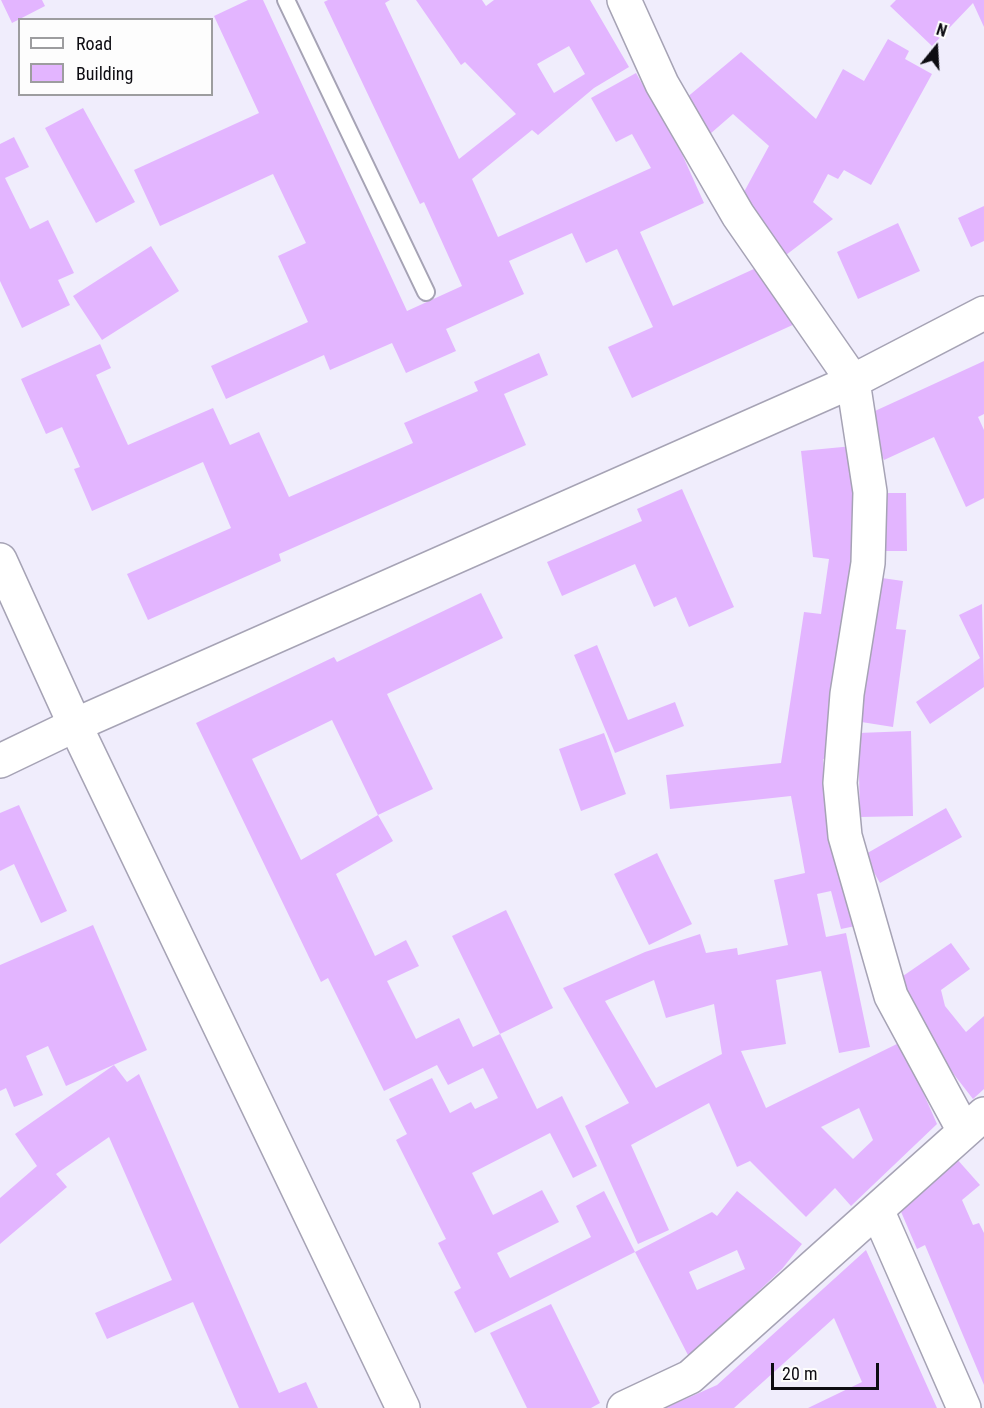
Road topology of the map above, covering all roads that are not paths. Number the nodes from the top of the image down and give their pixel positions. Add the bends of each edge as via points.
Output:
1 (286, 0) edge
2 (624, 0) edge
3 (426, 292) dead end
4 (984, 314) edge
5 (853, 381) junction
6 (0, 560) edge
7 (75, 725) junction
8 (0, 761) edge
9 (974, 1122) edge
10 (878, 1212) junction
11 (403, 1408) edge
12 (624, 1408) edge
13 (964, 1408) edge

1 - 3 lane
2 - 5 street via 662,84 738,215
4 - 5 street
5 - 7 street
5 - 9 street via 870,492 868,563 845,717 840,783 845,836 891,996
6 - 7 street
7 - 8 street
7 - 11 street
9 - 10 street
10 - 12 street via 690,1377
10 - 13 street

